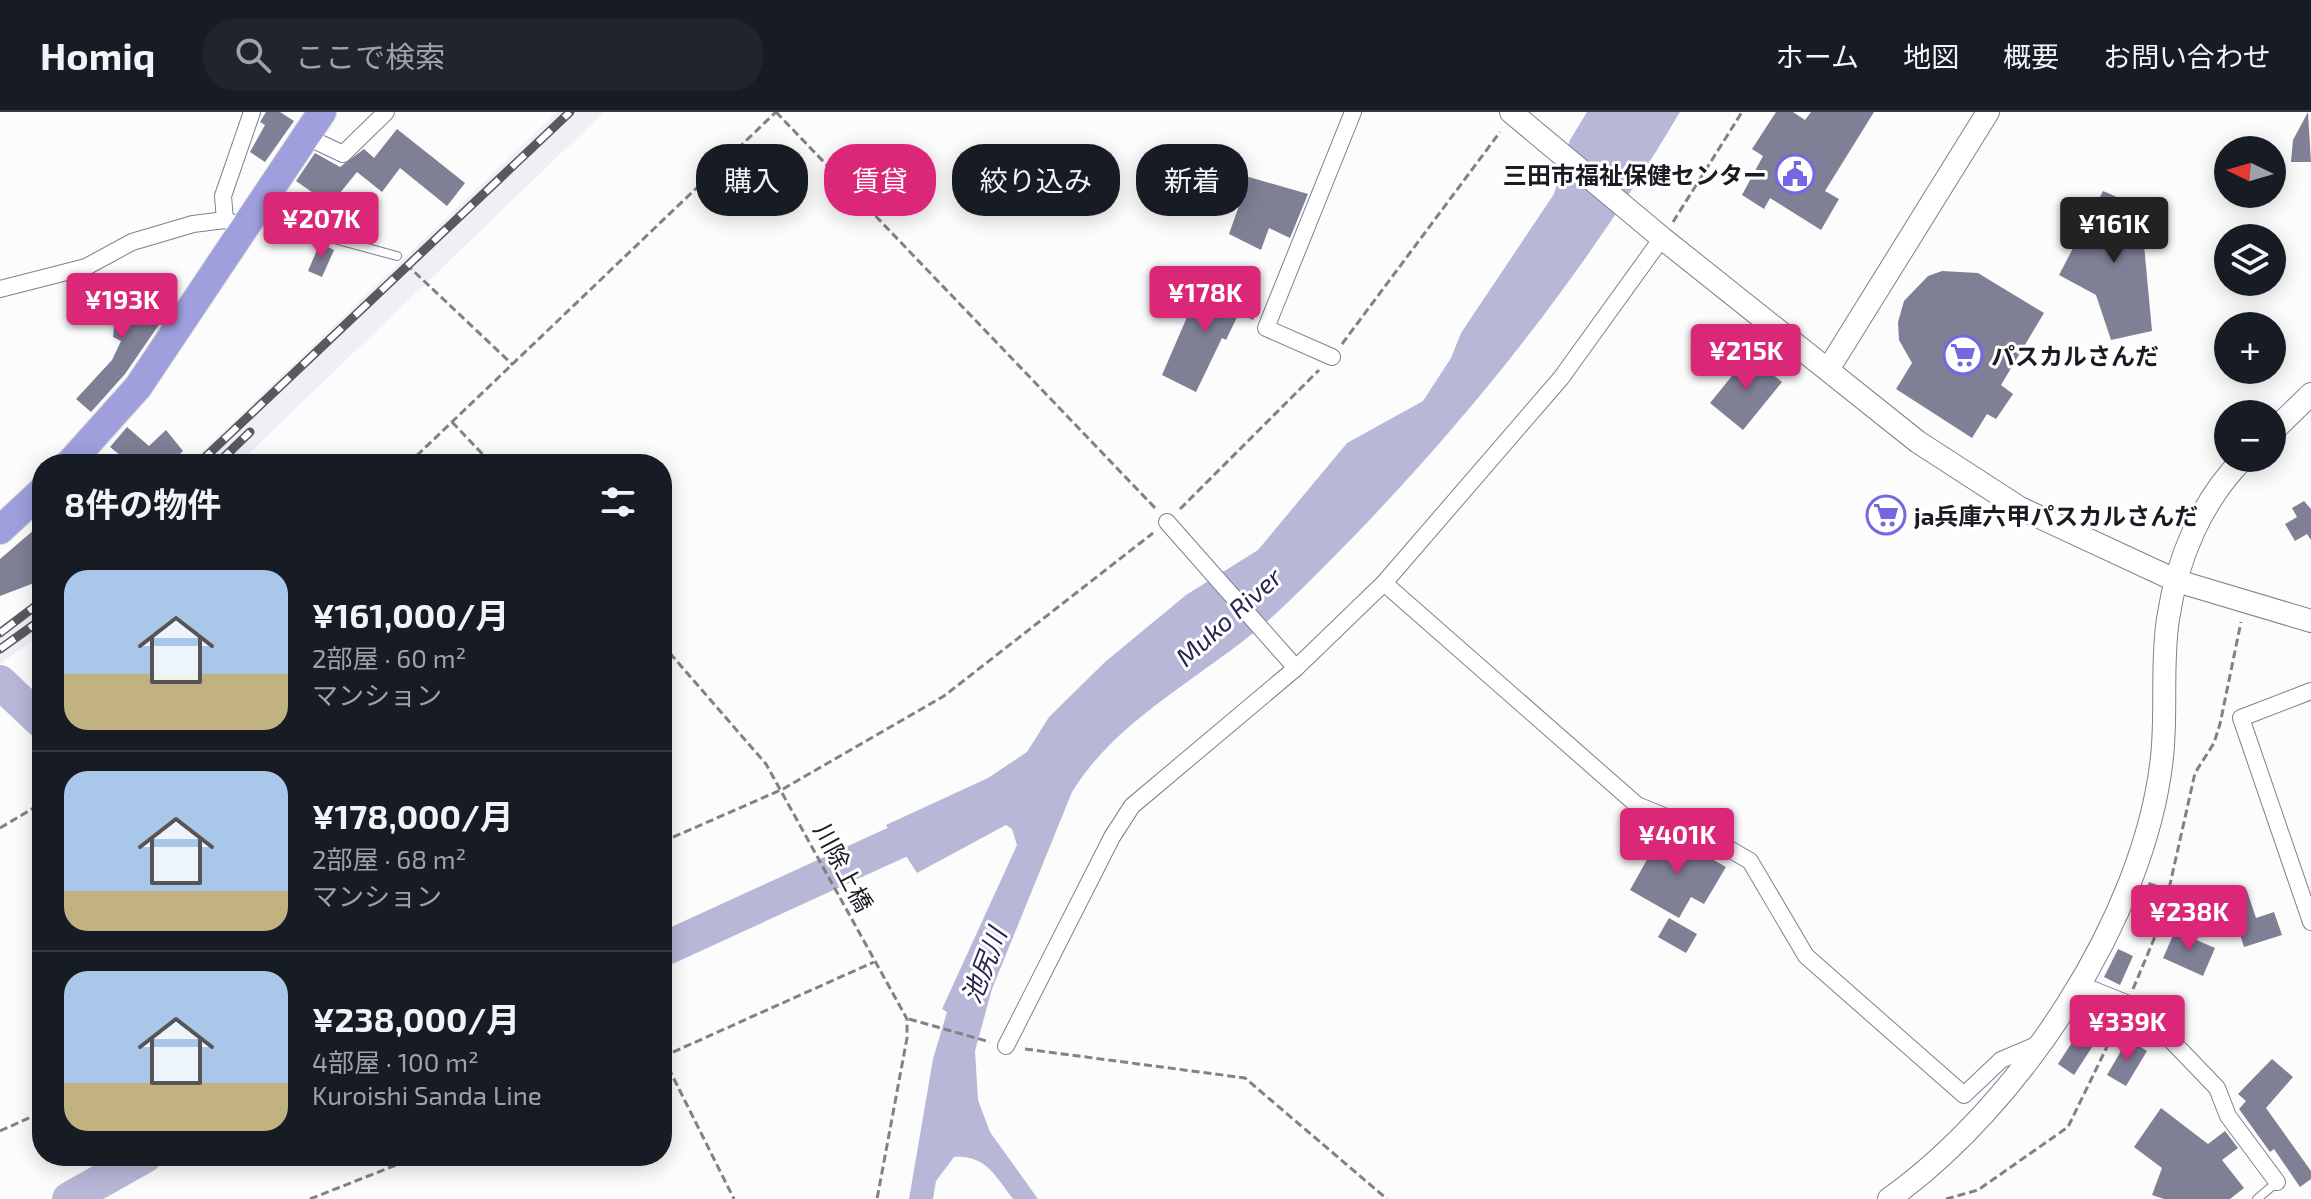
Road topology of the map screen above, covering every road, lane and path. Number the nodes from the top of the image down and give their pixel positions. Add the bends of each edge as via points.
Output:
1 (252, 112) edge
2 (322, 112) edge
3 (386, 112) edge
4 (776, 112) edge
5 (1353, 112) edge
6 (1742, 112) edge
7 (1988, 112) edge
8 (1512, 113) edge
9 (305, 136) junction
10 (241, 221) junction
11 (1662, 238) junction
12 (397, 256) joint
13 (0, 289) edge
14 (1332, 357) junction
15 (513, 365) junction
16 (1829, 368) junction
17 (2311, 394) edge
18 (2286, 418) edge
19 (452, 422) junction
20 (78, 454) edge
21 (418, 454) edge
22 (482, 454) edge
23 (2232, 472) edge
24 (32, 500) edge
25 (1167, 522) junction
26 (0, 530) edge
27 (2177, 581) junction
28 (1384, 583) junction
29 (2245, 603) junction
30 (2311, 621) edge
31 (672, 655) edge
32 (1296, 668) junction
33 (2311, 691) edge
34 (783, 789) junction
35 (32, 809) edge
36 (0, 828) edge
37 (672, 838) edge
38 (2311, 922) edge
39 (874, 962) junction
40 (2079, 984) junction
41 (2127, 1004) junction
42 (907, 1019) junction
43 (2043, 1042) junction
44 (1006, 1046) junction
45 (672, 1053) edge
46 (672, 1077) edge
47 (32, 1117) edge
48 (0, 1131) edge
49 (394, 1166) edge
50 (2277, 1182) joint
51 (310, 1199) edge
52 (734, 1199) edge
53 (877, 1199) edge
54 (1387, 1199) edge
55 (1889, 1199) edge
56 (1946, 1199) edge
57 (2257, 1199) edge

1 - 10 street via 223,196
2 - 9 highway
3 - 9 street via 343,154
4 - 15 path
4 - 25 path
5 - 14 street via 1266,328
6 - 11 path
7 - 16 street
8 - 11 street
8 - 14 path
9 - 10 highway
10 - 12 lane
10 - 13 street via 193,224 132,242 86,267
10 - 20 highway via 138,387
11 - 16 street
11 - 28 street via 1561,378
12 - 15 path
14 - 25 path
15 - 19 path
16 - 27 street via 1918,442 2020,508
17 - 18 street
19 - 21 path
19 - 22 path
23 - 27 street via 2197,523
24 - 26 highway
25 - 32 street
25 - 34 path via 944,696
27 - 29 street
27 - 40 street via 2168,619 2162,759 2146,832 2113,921
28 - 32 street
28 - 43 street via 1637,805 1693,828 1750,861 1806,956 1964,1095 2001,1060
29 - 30 street
29 - 41 path via 2220,724 2195,773 2162,920
31 - 34 path, 川除上橋
32 - 44 street via 1132,806
33 - 38 street via 2241,718
34 - 37 path
34 - 39 path, 川除上橋
35 - 36 path
39 - 42 path, 川除上橋
39 - 45 path
40 - 41 street
40 - 43 street
41 - 50 street via 2141,1009 2217,1088 2228,1116
41 - 56 path via 2068,1127 1978,1190
42 - 44 path
42 - 53 path
43 - 55 street via 1961,1138
44 - 54 path via 1245,1078
46 - 52 path
47 - 48 path
49 - 51 path
50 - 57 lane

